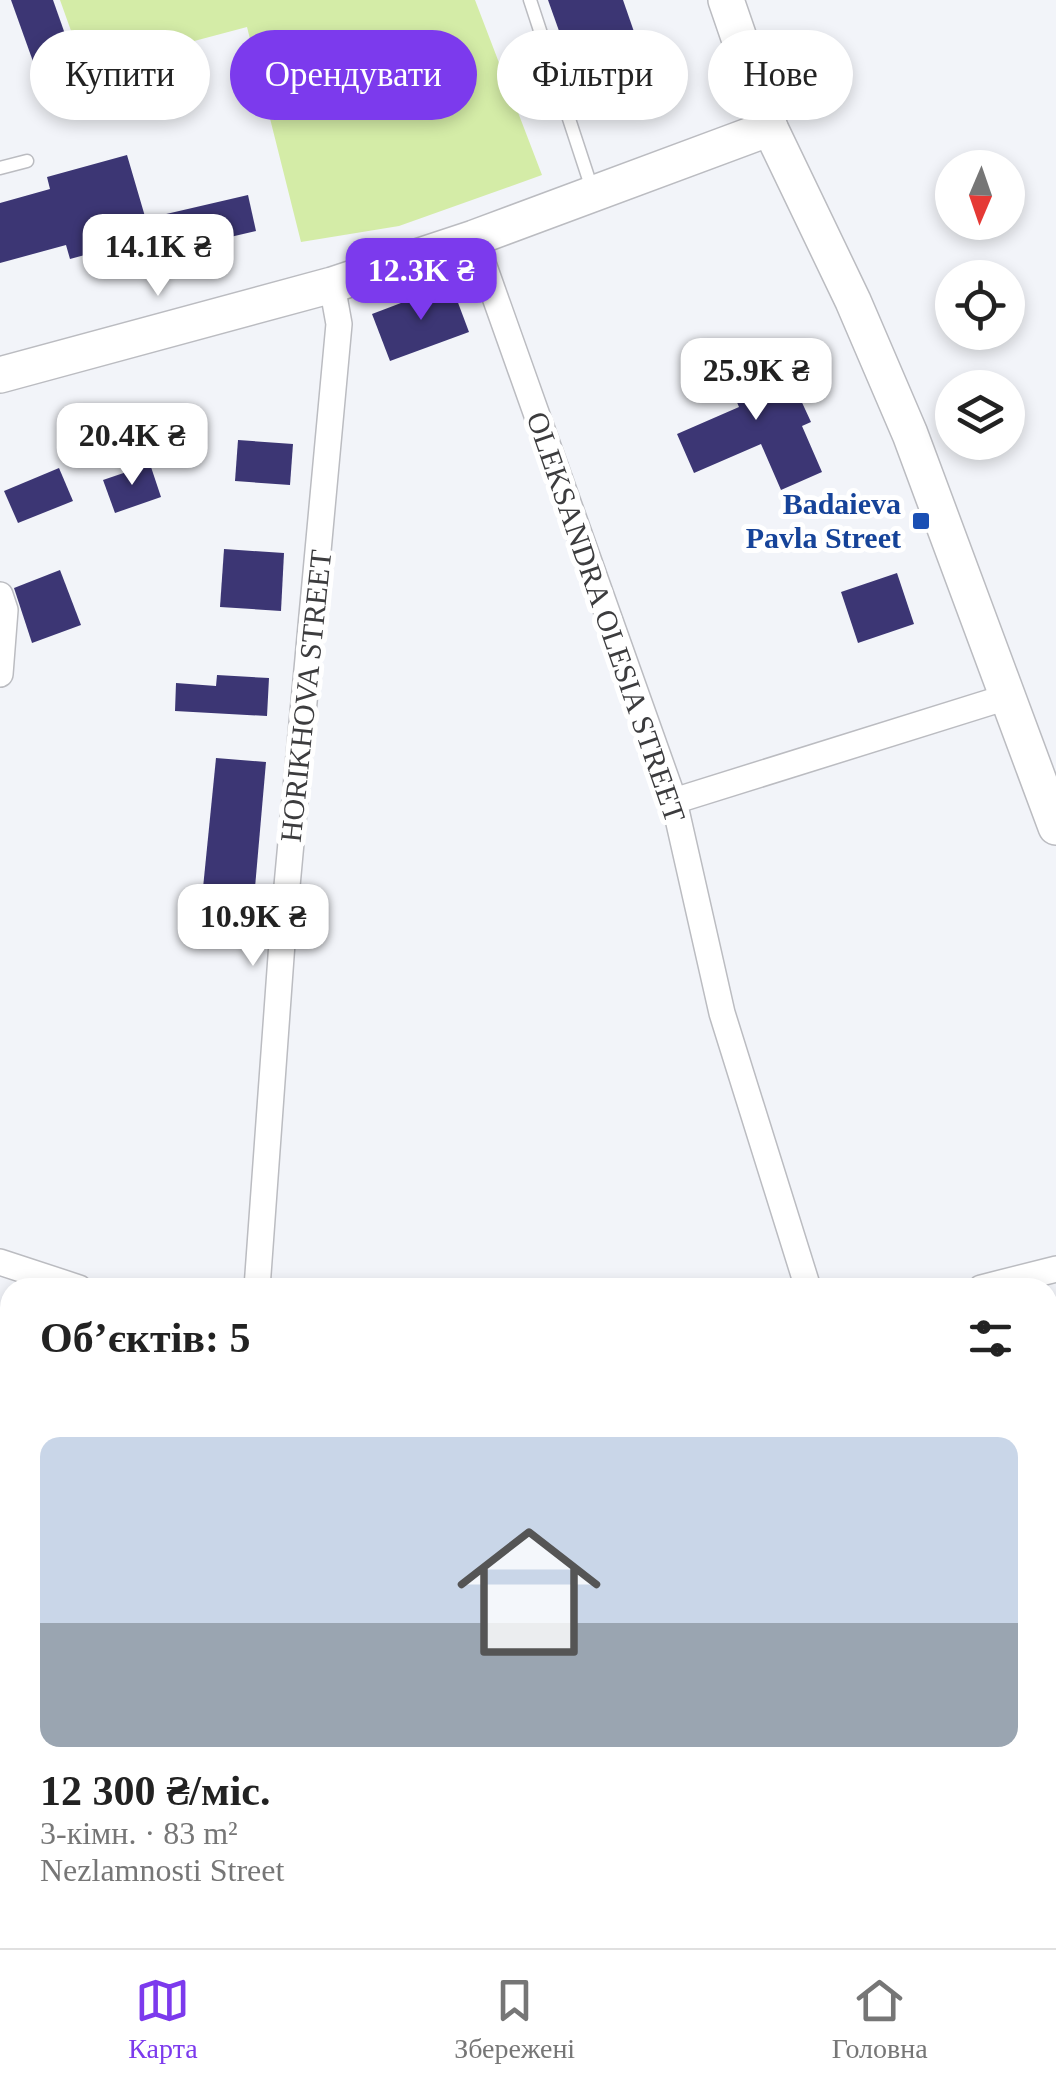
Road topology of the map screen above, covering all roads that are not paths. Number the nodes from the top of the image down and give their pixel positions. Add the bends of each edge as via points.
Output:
1 (530, 0) edge
2 (726, 0) edge
3 (770, 128) junction
4 (27, 160) dead end
5 (0, 168) edge
6 (593, 194) junction
7 (474, 238) junction
8 (332, 285) junction
9 (0, 375) edge
10 (0, 595) edge
11 (0, 674) edge
12 (1010, 696) junction
13 (674, 801) junction
14 (1056, 828) edge
15 (0, 1262) edge
16 (1056, 1269) edge
17 (49, 1278) edge
18 (258, 1278) edge
19 (805, 1278) edge
20 (1020, 1278) edge

1 - 6 lane
2 - 3 street
3 - 6 street
3 - 12 street via 910,434
4 - 5 lane
6 - 7 street
7 - 8 street
7 - 13 street, OLEKSANDRA OLESIA STREET
8 - 9 street
8 - 18 street, HORIKHOVA STREET via 339,324
10 - 11 street
12 - 13 street
12 - 14 street
13 - 19 street, OLEKSANDRA OLESIA STREET via 722,1013
15 - 17 street
16 - 20 street

